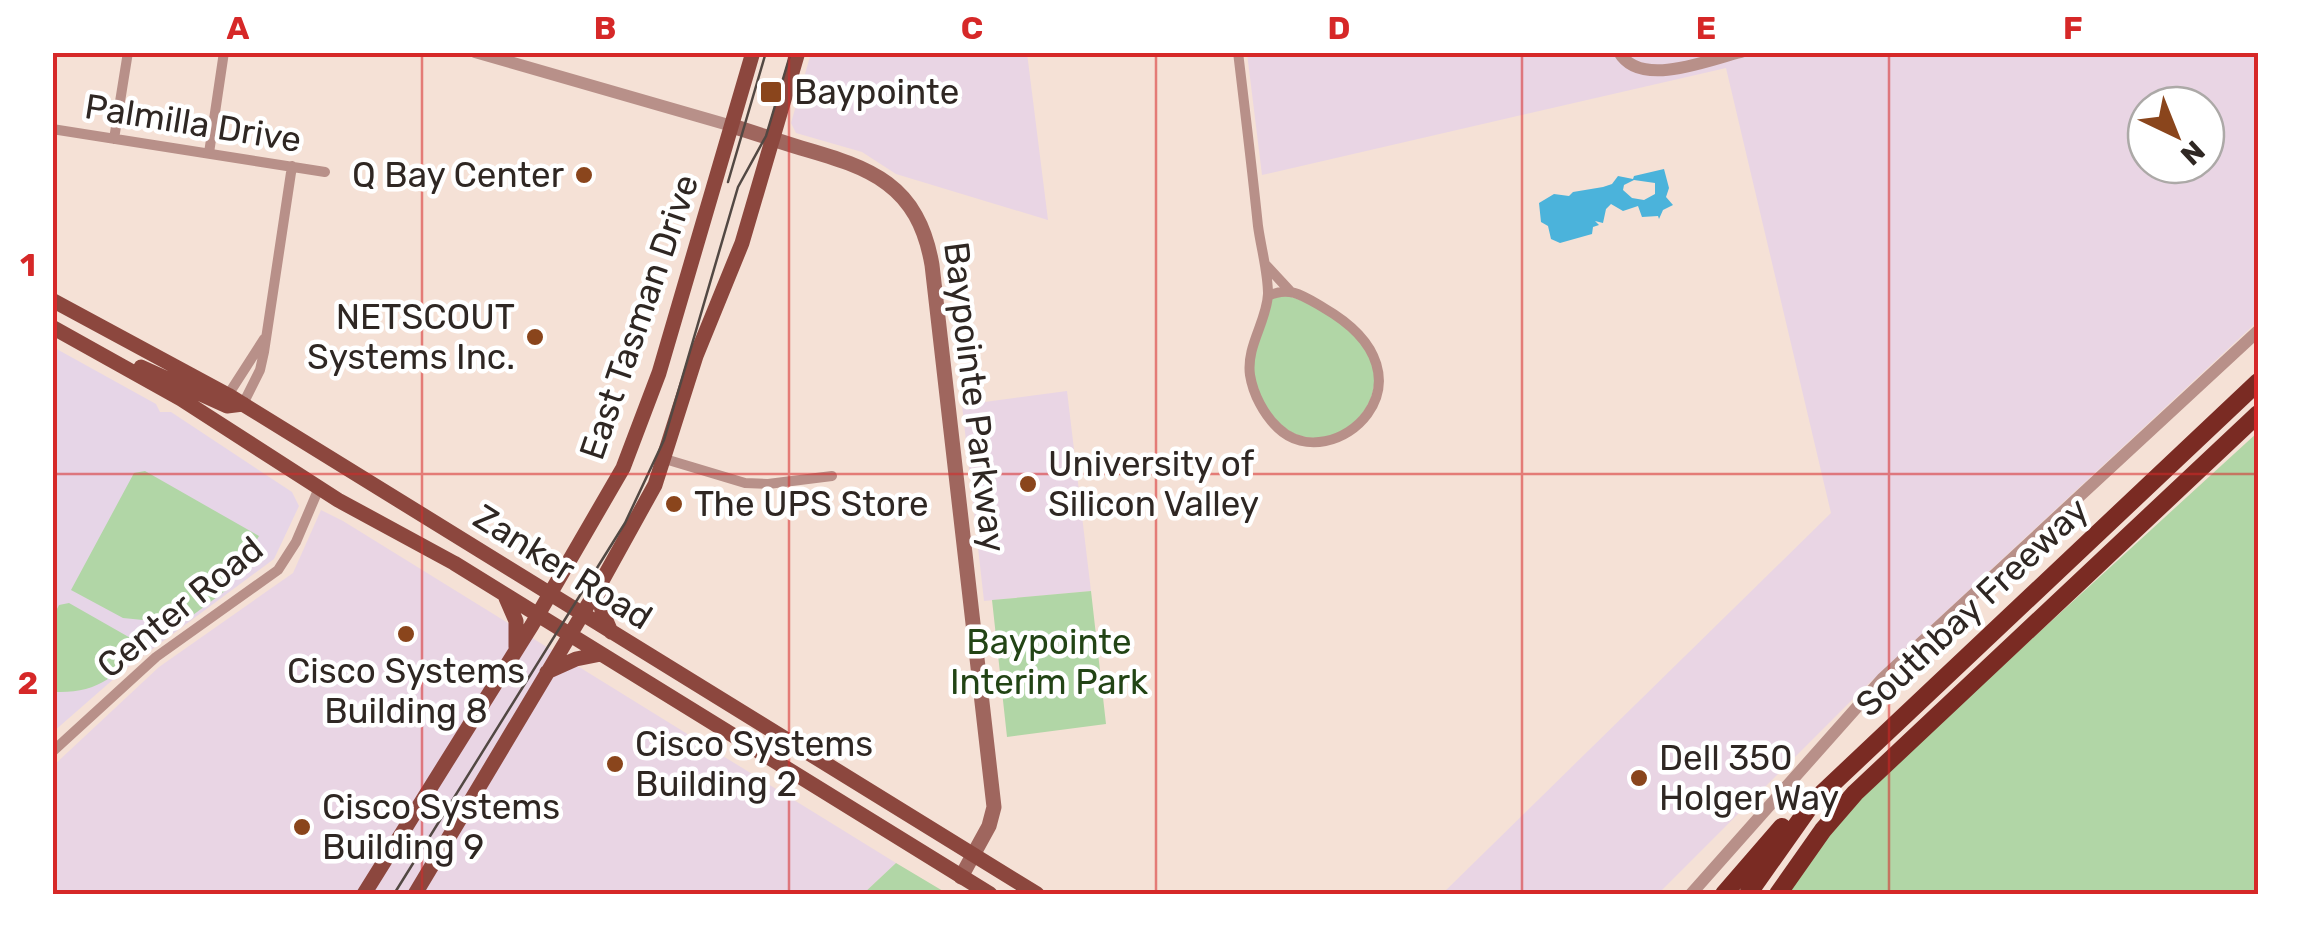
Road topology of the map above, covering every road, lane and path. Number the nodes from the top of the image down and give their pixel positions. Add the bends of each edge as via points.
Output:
1 (128, 52) edge
2 (224, 52) edge
3 (474, 52) edge
4 (754, 52) edge
5 (798, 52) edge
6 (1238, 52) edge
7 (1620, 52) edge
8 (1741, 52) edge
9 (732, 126) junction
10 (52, 129) edge
11 (772, 138) junction
12 (114, 139) junction
13 (209, 154) junction
14 (292, 166) junction
15 (325, 172) dead end
16 (1262, 259) junction
17 (1290, 291) junction
18 (1268, 296) junction
19 (52, 300) edge
20 (52, 327) edge
21 (2258, 331) edge
22 (112, 361) junction
23 (2258, 382) edge
24 (236, 399) junction
25 (2258, 414) edge
26 (665, 458) junction
27 (832, 476) dead end
28 (318, 488) junction
29 (568, 563) junction
30 (522, 577) junction
31 (598, 588) junction
32 (550, 594) junction
33 (506, 598) junction
34 (582, 614) junction
35 (537, 616) junction
36 (611, 632) junction
37 (569, 634) junction
38 (516, 650) junction
39 (601, 654) junction
40 (1996, 660) junction
41 (547, 672) junction
42 (52, 752) edge
43 (1814, 802) junction
44 (973, 855) junction
45 (960, 877) junction
46 (364, 894) edge
47 (414, 894) edge
48 (990, 894) edge
49 (1037, 894) edge
50 (1691, 894) edge
51 (1724, 894) edge
52 (1748, 894) edge
53 (1770, 894) edge
54 (1778, 894) edge

1 - 12 street
2 - 13 street
3 - 9 street, Baypointe Parkway
4 - 9 main road, East Tasman Drive
5 - 11 main road, East Tasman Drive
6 - 16 street
7 - 8 street via 1630,66 1648,72
9 - 11 main road, Baypointe Parkway
9 - 29 main road, East Tasman Drive via 643,420
10 - 12 street, Palmilla Drive
11 - 26 main road, East Tasman Drive via 746,232 700,345
11 - 44 main road, Baypointe Parkway via 876,173 905,198 929,248 994,807
12 - 13 street, Palmilla Drive
13 - 14 street, Palmilla Drive
14 - 15 street, Palmilla Drive
14 - 24 street via 260,370
16 - 17 street
16 - 18 street
17 - 18 street
17 - 18 street via 1359,332 1375,358 1378,394 1370,410 1333,439 1288,436 1259,402 1250,374 1252,349
19 - 24 main road, Zanker Road
20 - 22 main road, Zanker Road
21 - 50 street via 1882,679
22 - 24 main road via 147,368 227,406
22 - 28 main road, Zanker Road
23 - 43 highway, Southbay Freeway
24 - 30 main road, Zanker Road
25 - 40 highway, Southbay Freeway
26 - 27 street via 745,483
26 - 31 main road, East Tasman Drive
28 - 33 main road, Zanker Road
28 - 42 street, Center Road via 278,570 156,658
29 - 30 main road via 551,574
29 - 32 main road, East Tasman Drive
30 - 32 main road, Zanker Road
31 - 34 main road, East Tasman Drive
31 - 36 main road
32 - 34 main road, Zanker Road
32 - 35 main road, East Tasman Drive
33 - 35 main road, Zanker Road
33 - 38 main road via 516,621
34 - 36 main road, Zanker Road
34 - 37 main road, East Tasman Drive
35 - 37 main road, Zanker Road
35 - 38 main road, East Tasman Drive
36 - 44 main road, Zanker Road
37 - 39 main road, Zanker Road
37 - 41 main road, East Tasman Drive
38 - 46 main road, East Tasman Drive
39 - 41 main road
39 - 45 main road, Zanker Road
40 - 53 highway via 1961,683 1831,807
40 - 54 highway, Southbay Freeway via 1855,793
41 - 47 main road, East Tasman Drive
43 - 51 highway
43 - 52 highway, Southbay Freeway
44 - 45 main road, Baypointe Parkway
44 - 49 main road, Zanker Road
45 - 48 main road, Zanker Road

